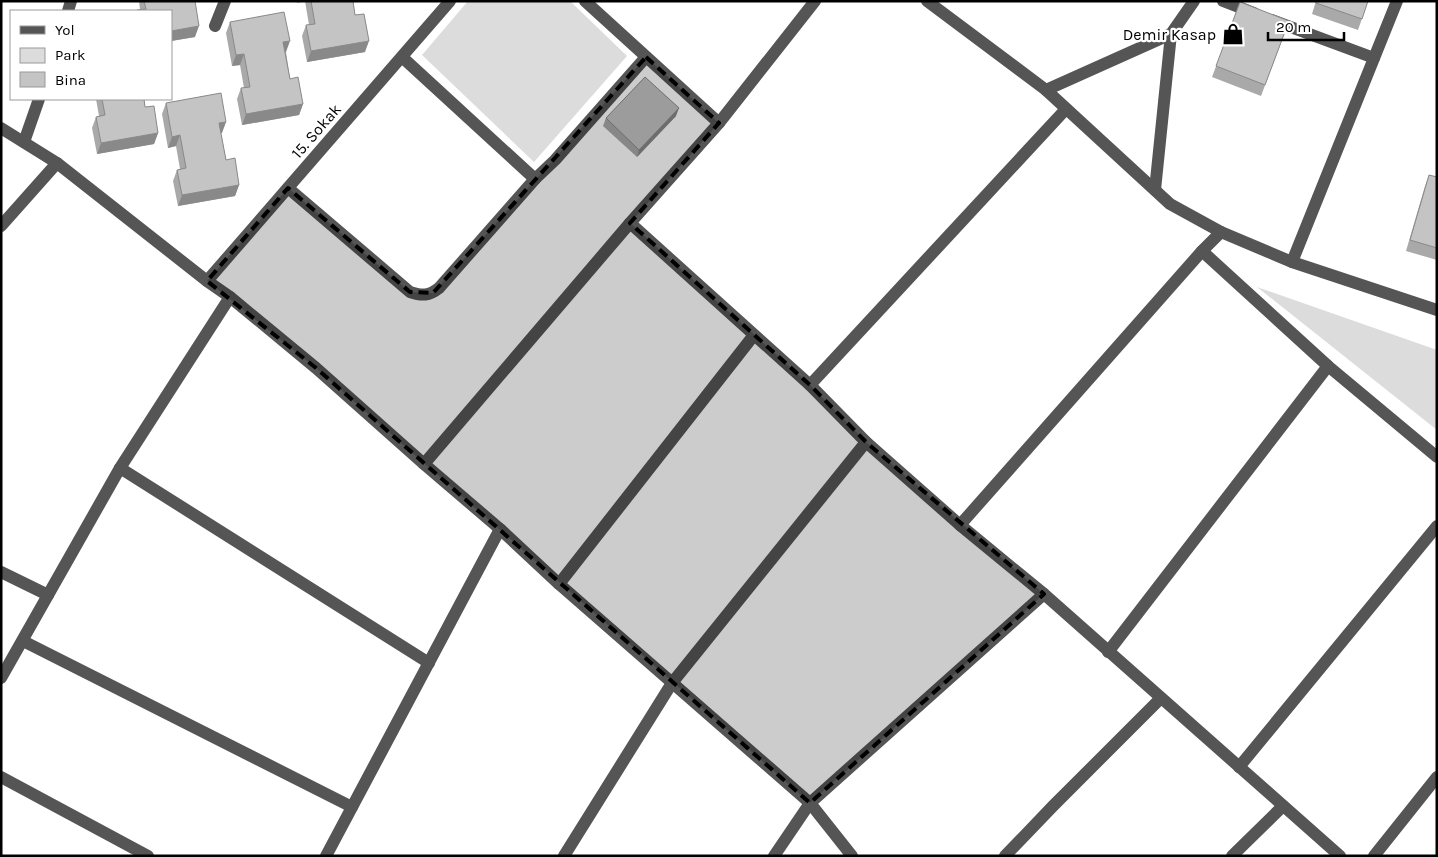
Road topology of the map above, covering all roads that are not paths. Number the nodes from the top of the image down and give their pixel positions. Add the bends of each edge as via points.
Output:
1 (225, 1) edge
2 (450, 1) edge
3 (585, 1) edge
4 (816, 1) edge
5 (927, 1) edge
6 (1194, 1) edge
7 (1223, 1) edge
8 (1397, 1) edge
9 (215, 26) dead end
10 (1171, 34) junction
11 (646, 56) junction
12 (402, 57) junction
13 (1374, 58) junction
14 (1046, 90) junction
15 (39, 100) edge
16 (1066, 109) junction
17 (719, 123) junction
18 (1, 128) edge
19 (24, 142) junction
20 (57, 163) junction
21 (535, 179) junction
22 (288, 188) junction
23 (1155, 190) junction
24 (630, 223) junction
25 (1, 226) edge
26 (1222, 232) junction
27 (1202, 252) junction
28 (1292, 262) junction
29 (207, 282) junction
30 (230, 297) junction
31 (1437, 310) edge
32 (754, 334) junction
33 (1328, 366) junction
34 (810, 385) junction
35 (866, 442) junction
36 (1437, 457) edge
37 (424, 464) junction
38 (120, 468) junction
39 (960, 524) junction
40 (1437, 526) edge
41 (500, 529) junction
42 (1, 572) edge
43 (559, 584) junction
44 (1044, 594) junction
45 (48, 595) junction
46 (23, 641) junction
47 (1108, 652) junction
48 (429, 663) junction
49 (1, 678) edge
50 (672, 683) junction
51 (1161, 698) junction
52 (1239, 767) junction
53 (1437, 777) edge
54 (1, 778) edge
55 (810, 803) junction
56 (1283, 806) junction
57 (352, 807) junction
58 (148, 856) edge
59 (326, 856) edge
60 (564, 856) edge
61 (774, 856) edge
62 (852, 856) edge
63 (1005, 856) edge
64 (1232, 856) edge
65 (1340, 856) edge
66 (1374, 856) edge

1 - 9 street
2 - 12 street, 15. Sokak
3 - 11 street
4 - 17 street
5 - 14 street
6 - 10 street
7 - 13 street
8 - 13 street
10 - 14 street
10 - 23 street
11 - 17 street
11 - 21 street
12 - 21 street
12 - 22 street, 15. Sokak
13 - 28 street
14 - 16 street
15 - 19 street
16 - 23 street
16 - 34 street
17 - 24 street
18 - 19 street
19 - 20 street
20 - 25 street
20 - 29 street
21 - 22 street via 439,288 426,295 410,292
22 - 29 street, 15. Sokak
23 - 26 street via 1170,204
24 - 32 street
24 - 37 street
26 - 27 street
26 - 28 street
27 - 33 street
27 - 39 street
28 - 31 street
29 - 30 street
30 - 37 street
30 - 38 street
32 - 34 street
32 - 43 street
33 - 36 street
33 - 47 street
34 - 35 street
35 - 39 street
35 - 50 street
37 - 41 street
38 - 45 street
38 - 48 street
39 - 44 street
40 - 52 street
41 - 43 street
41 - 48 street
42 - 45 street
43 - 50 street
44 - 47 street
44 - 55 street
45 - 46 street
46 - 49 street
46 - 57 street
47 - 51 street
48 - 57 street
50 - 55 street
50 - 60 street
51 - 52 street
51 - 63 street
52 - 56 street
53 - 66 street
54 - 58 street
55 - 61 street
55 - 62 street
56 - 64 street
56 - 65 street
57 - 59 street

